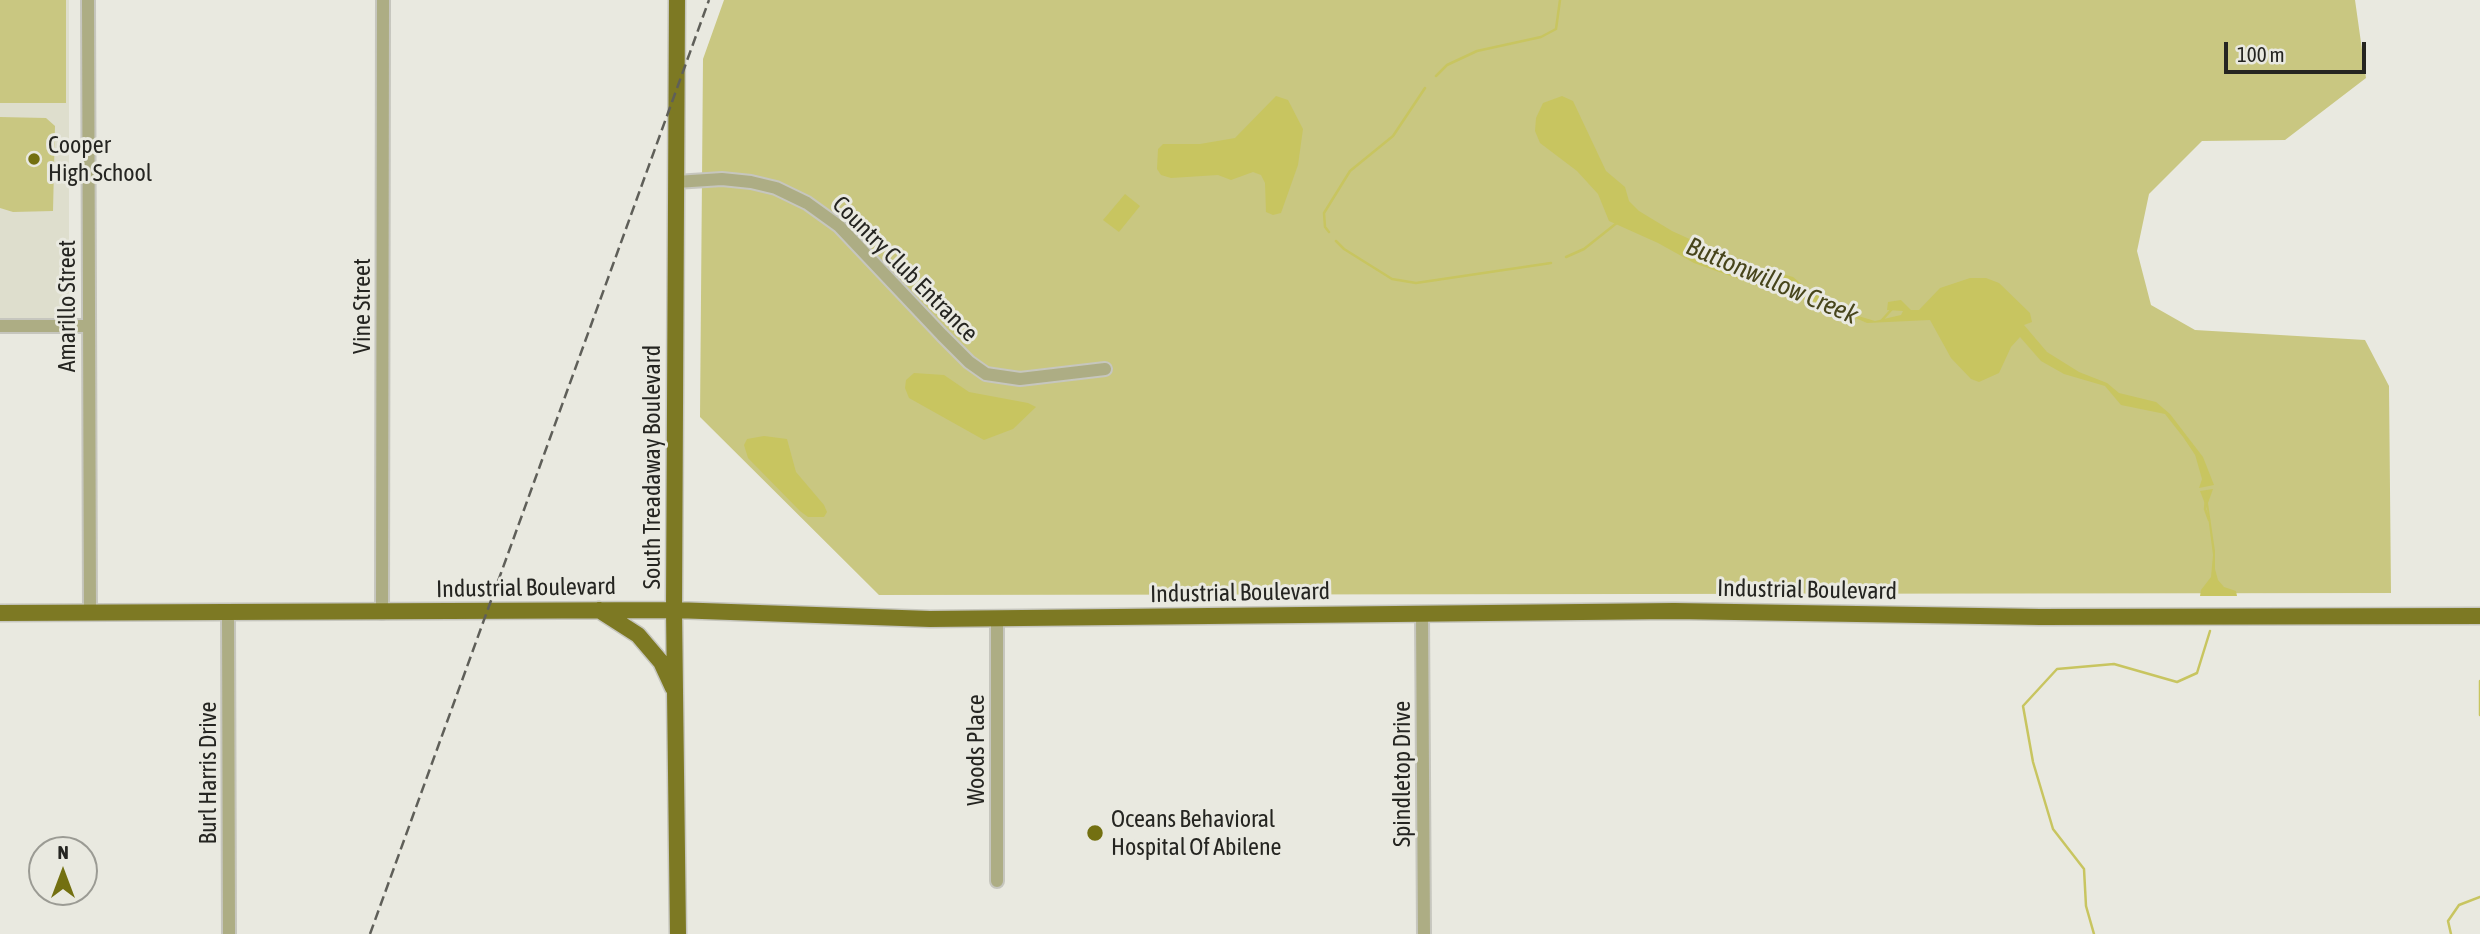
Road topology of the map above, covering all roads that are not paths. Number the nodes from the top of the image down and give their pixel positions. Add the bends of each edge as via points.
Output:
1 (88, 0) edge
2 (383, 0) edge
3 (677, 0) edge
4 (676, 181) junction
5 (0, 326) edge
6 (87, 326) junction
7 (1105, 369) dead end
8 (599, 610) junction
9 (674, 610) junction
10 (0, 613) edge
11 (90, 613) junction
12 (228, 613) junction
13 (382, 613) junction
14 (1422, 614) junction
15 (2480, 616) edge
16 (997, 619) junction
17 (675, 694) junction
18 (997, 881) dead end
19 (229, 934) edge
20 (678, 934) edge
21 (1424, 934) edge

1 - 6 street, Amarillo Street
2 - 13 street, Vine Street
3 - 4 main road, South Treadaway Boulevard
4 - 7 street, Country Club Entrance via 751,182 807,203 839,226 942,335 986,374 1020,379
4 - 9 main road, South Treadaway Boulevard
5 - 6 street
6 - 11 street, Amarillo Street
8 - 9 main road, Industrial Boulevard
8 - 13 main road, Industrial Boulevard
8 - 17 main road via 645,643 661,662
9 - 16 main road, Industrial Boulevard
9 - 17 main road, South Treadaway Boulevard
10 - 11 main road, Industrial Boulevard
11 - 12 main road, Industrial Boulevard
12 - 13 main road, Industrial Boulevard
12 - 19 street, Burl Harris Drive
14 - 15 main road, Industrial Boulevard
14 - 16 main road, Industrial Boulevard
14 - 21 street, Spindletop Drive
16 - 18 street, Woods Place
17 - 20 main road, South Treadaway Boulevard

